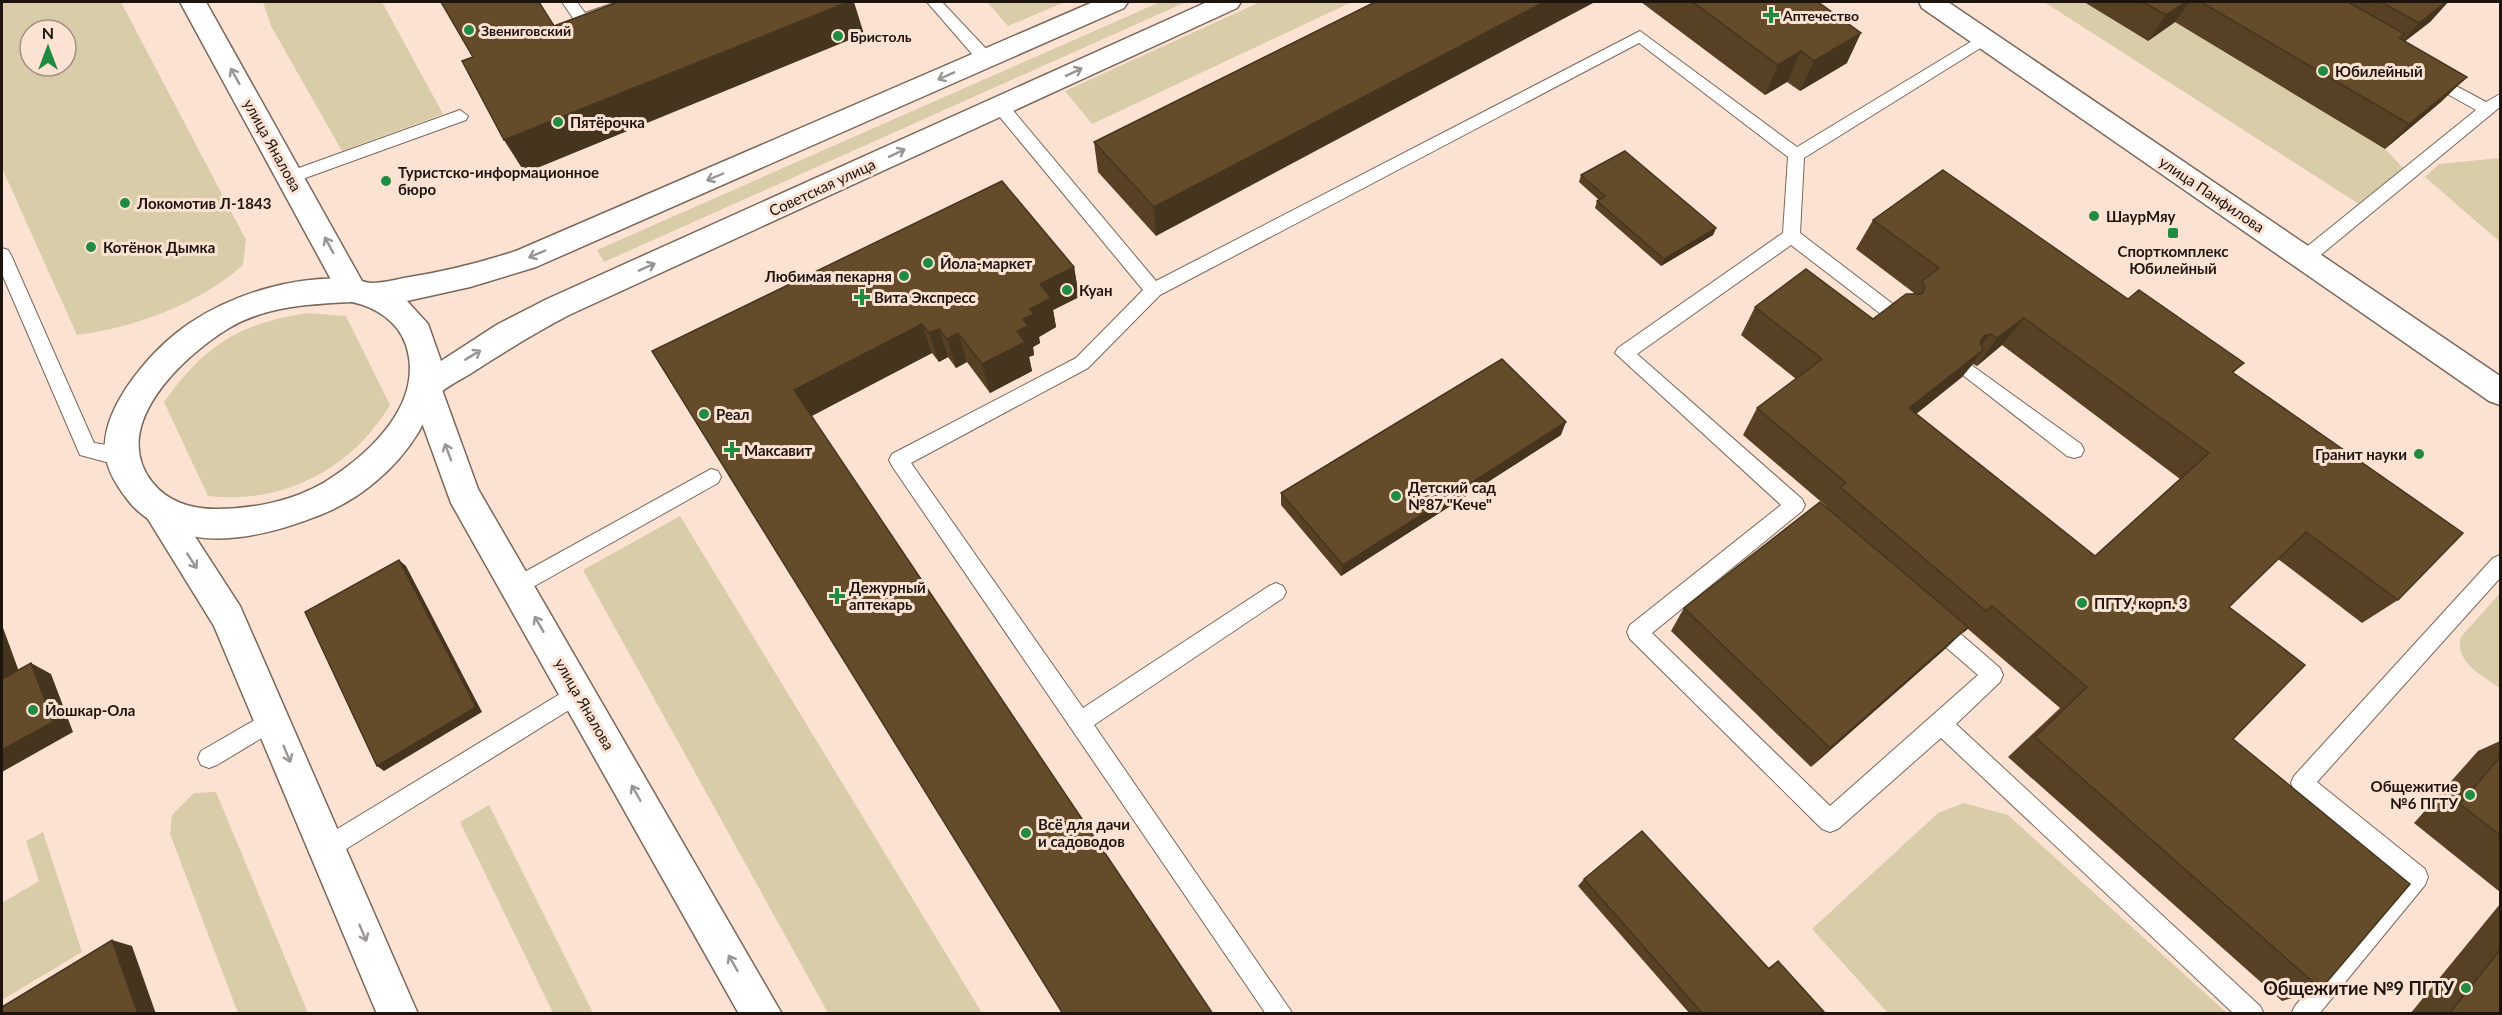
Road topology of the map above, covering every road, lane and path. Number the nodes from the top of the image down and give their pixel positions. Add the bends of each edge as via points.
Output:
1 (193, 2) edge
2 (570, 2) edge
3 (631, 2) edge
4 (934, 2) edge
5 (1115, 2) edge
6 (1228, 2) edge
7 (1932, 2) edge
8 (1987, 39) junction
9 (985, 58) junction
10 (2418, 70) edge
11 (2494, 105) edge
12 (1000, 106) junction
13 (460, 116) dead end
14 (1796, 155) junction
15 (291, 177) junction
16 (1791, 236) junction
17 (2, 255) edge
18 (2305, 258) junction
19 (1154, 290) junction
20 (364, 292) junction
21 (1896, 315) edge
22 (1970, 371) edge
23 (425, 387) junction
24 (2498, 389) edge
25 (2074, 450) dead end
26 (121, 454) junction
27 (711, 477) edge
28 (1795, 505) junction
29 (160, 512) junction
30 (1813, 520) edge
31 (2500, 564) edge
32 (517, 586) junction
33 (1276, 592) dead end
34 (1921, 613) edge
35 (578, 693) junction
36 (272, 720) junction
37 (1080, 722) junction
38 (1941, 724) junction
39 (209, 758) dead end
40 (327, 848) junction
41 (398, 1014) edge
42 (762, 1014) edge
43 (1281, 1014) edge
44 (2252, 1014) edge
45 (2303, 1014) edge

15 -> 1 main road, улица Яналова
2 - 3 lane via 582,20
4 - 9 lane
5 - 9 main road
12 -> 6 main road, Советская улица
7 - 8 main road, улица Панфилова
8 - 14 lane
8 - 18 main road, улица Панфилова
9 -> 20 main road via 526,259 441,284
10 - 11 lane
11 - 18 lane
12 - 19 lane
23 -> 12 main road, Советская улица via 558,307
13 - 15 lane
14 - 16 lane
14 - 19 lane via 1640,36
20 -> 15 main road, улица Яналова
16 - 21 lane
16 - 28 lane via 1624,353
17 - 26 lane via 87,449
18 - 24 main road, улица Панфилова
19 - 37 lane via 1082,363 899,460
20 - 23 main road via 409,320 424,346
20 - 26 main road via 305,292 265,301 220,319 182,344 148,378 127,416
22 - 25 lane
23 - 29 main road via 412,418 386,453 354,481 315,503 273,518 231,524 193,522
32 -> 23 main road, улица Яналова via 464,493
26 - 29 main road via 132,487
27 - 32 lane
28 - 30 lane
28 - 38 lane via 1637,632 1830,821
29 -> 36 main road via 228,618
31 - 45 lane via 2302,783 2417,877
35 -> 32 main road, улица Яналова
33 - 37 lane
34 - 38 lane via 1993,675
35 - 40 lane
42 -> 35 main road, улица Яналова
36 - 39 lane
36 -> 40 main road
37 - 43 lane
38 - 44 lane
40 -> 41 main road

